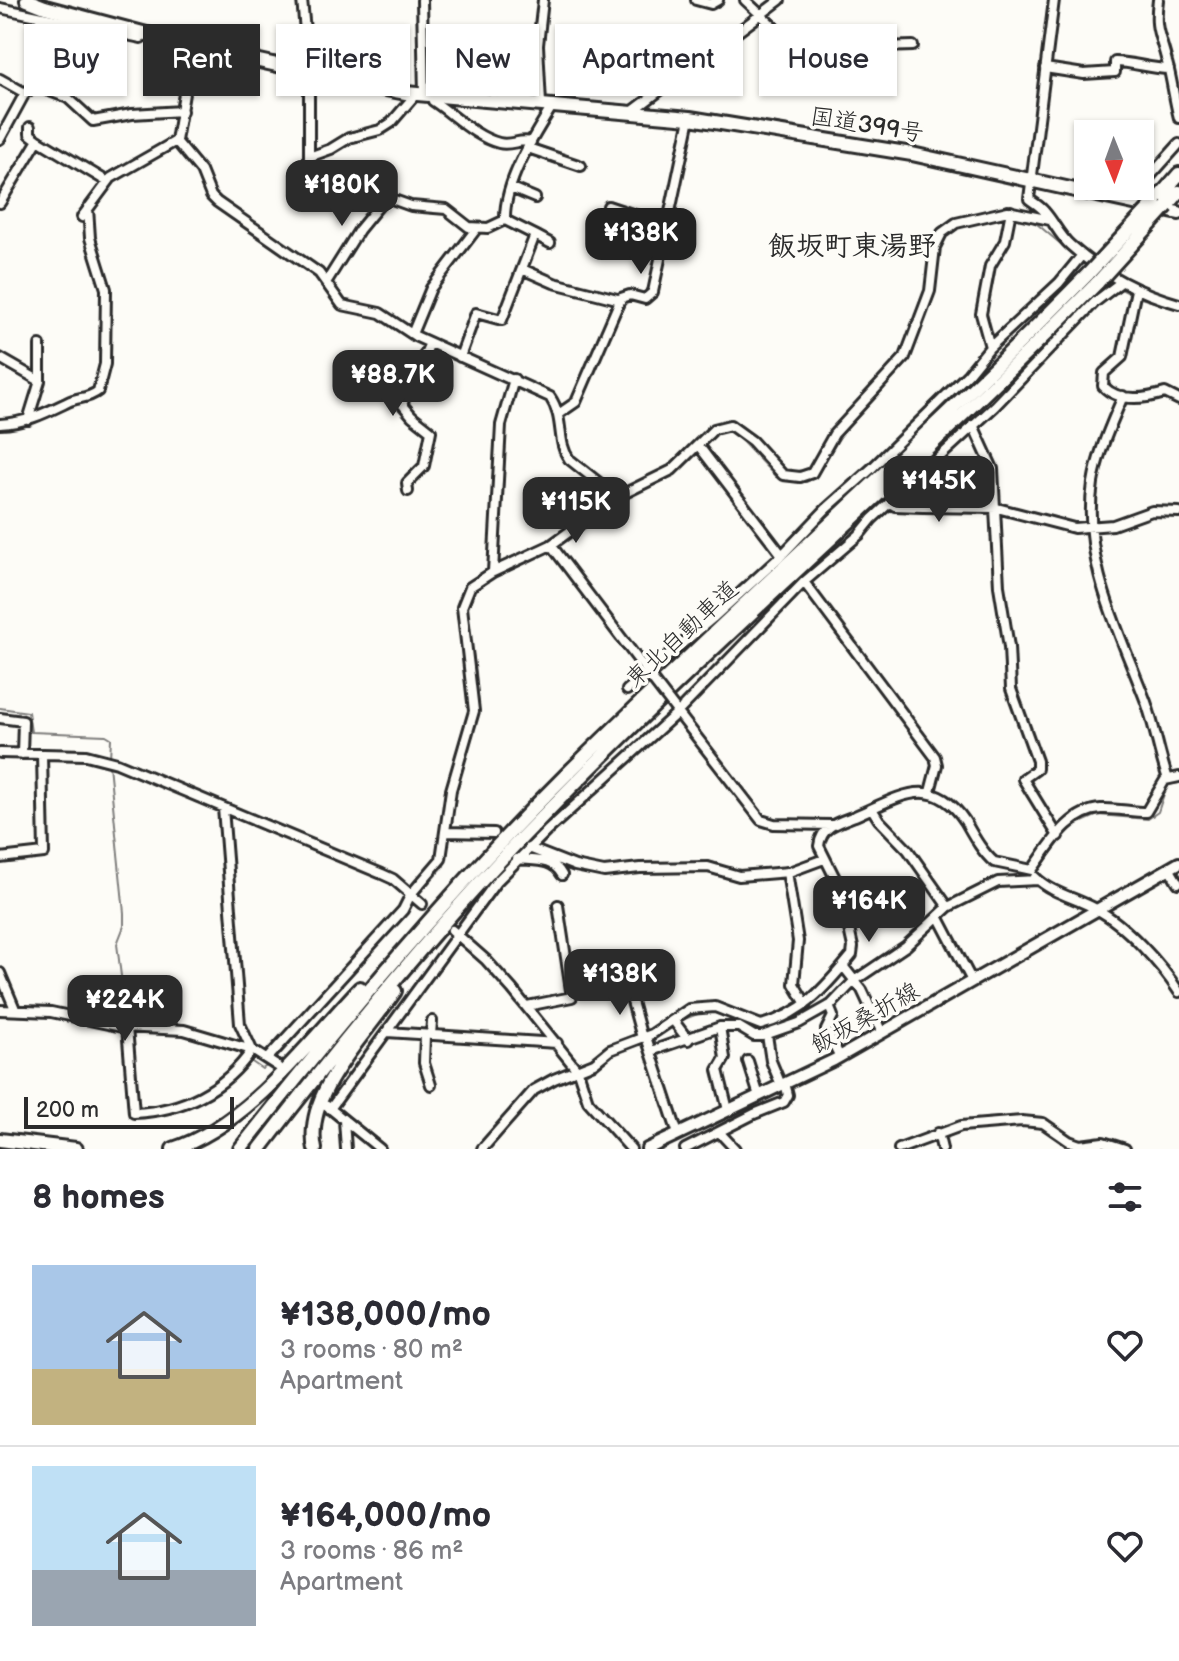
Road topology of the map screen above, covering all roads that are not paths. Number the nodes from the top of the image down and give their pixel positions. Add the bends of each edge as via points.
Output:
1 (27, 0) edge
2 (302, 0) edge
3 (422, 0) edge
4 (543, 0) edge
5 (696, 0) edge
6 (718, 0) edge
7 (745, 0) edge
8 (780, 0) edge
9 (1054, 0) edge
10 (1158, 0) edge
11 (0, 8) edge
12 (761, 14) junction
13 (52, 19) junction
14 (51, 24) edge
15 (304, 24) edge
16 (143, 33) edge
17 (143, 40) edge
18 (913, 46) dead end
19 (1045, 68) junction
20 (1169, 69) junction
21 (0, 79) edge
22 (24, 92) edge
23 (410, 92) edge
24 (24, 95) edge
25 (423, 95) junction
26 (63, 96) edge
27 (184, 96) edge
28 (309, 96) edge
29 (547, 104) junction
30 (182, 111) junction
31 (633, 111) junction
32 (690, 118) junction
33 (1179, 118) edge
34 (30, 127) dead end
35 (0, 139) edge
36 (38, 140) junction
37 (176, 141) junction
38 (1179, 144) edge
39 (529, 145) junction
40 (309, 157) junction
41 (581, 166) dead end
42 (1179, 174) edge
43 (1030, 180) junction
44 (108, 182) junction
45 (511, 188) junction
46 (1179, 192) edge
47 (386, 197) junction
48 (535, 198) dead end
49 (1127, 202) junction
50 (0, 203) edge
51 (1161, 204) junction
52 (608, 206) dead end
53 (88, 208) junction
54 (1179, 213) edge
55 (1011, 215) junction
56 (82, 217) dead end
57 (505, 220) junction
58 (1050, 220) junction
59 (668, 226) junction
60 (477, 228) junction
61 (535, 235) junction
62 (550, 243) dead end
63 (1080, 257) junction
64 (522, 269) junction
65 (1094, 277) junction
66 (327, 281) junction
67 (1117, 285) junction
68 (1135, 294) junction
69 (621, 300) junction
70 (1179, 304) edge
71 (412, 334) junction
72 (430, 343) junction
73 (40, 345) dead end
74 (989, 352) junction
75 (460, 357) junction
76 (0, 358) edge
77 (514, 379) junction
78 (40, 381) junction
79 (1123, 396) junction
80 (1179, 400) edge
81 (560, 413) junction
82 (28, 420) junction
83 (0, 424) edge
84 (973, 425) junction
85 (700, 447) junction
86 (408, 491) dead end
87 (617, 497) junction
88 (890, 503) junction
89 (997, 508) junction
90 (1179, 512) edge
91 (1093, 527) junction
92 (553, 548) junction
93 (782, 555) junction
94 (493, 572) junction
95 (804, 582) junction
96 (648, 672) junction
97 (627, 690) dead end
98 (676, 710) junction
99 (0, 718) edge
100 (0, 753) edge
101 (22, 754) junction
102 (42, 754) junction
103 (1179, 777) edge
104 (1168, 779) junction
105 (930, 792) junction
106 (223, 808) junction
107 (874, 812) junction
108 (831, 825) junction
109 (448, 832) junction
110 (494, 833) dead end
111 (1058, 836) junction
112 (529, 848) junction
113 (0, 858) edge
114 (517, 859) junction
115 (824, 859) junction
116 (1174, 866) edge
117 (787, 872) junction
118 (562, 875) dead end
119 (1035, 875) junction
120 (1178, 883) edge
121 (457, 889) junction
122 (416, 898) junction
123 (558, 905) dead end
124 (948, 907) junction
125 (1098, 910) junction
126 (939, 918) junction
127 (454, 933) junction
128 (433, 935) junction
129 (848, 972) junction
130 (0, 973) edge
131 (972, 981) junction
132 (628, 987) dead end
133 (1179, 992) edge
134 (806, 1004) junction
135 (527, 1006) junction
136 (829, 1006) junction
137 (15, 1009) junction
138 (0, 1010) edge
139 (432, 1021) dead end
140 (675, 1022) junction
141 (720, 1027) junction
142 (127, 1030) junction
143 (762, 1031) junction
144 (387, 1032) junction
145 (882, 1033) junction
146 (428, 1035) junction
147 (688, 1040) junction
148 (647, 1042) junction
149 (557, 1043) junction
150 (248, 1055) junction
151 (840, 1057) junction
152 (748, 1061) dead end
153 (580, 1075) junction
154 (783, 1084) junction
155 (431, 1085) dead end
156 (759, 1096) junction
157 (728, 1110) junction
158 (344, 1120) junction
159 (720, 1133) junction
160 (938, 1133) junction
161 (678, 1134) junction
162 (0, 1140) edge
163 (703, 1145) edge
164 (58, 1147) edge
165 (76, 1149) edge
166 (173, 1149) edge
167 (240, 1149) edge
168 (260, 1149) edge
169 (315, 1149) edge
170 (346, 1149) edge
171 (380, 1149) edge
172 (482, 1149) edge
173 (631, 1149) edge
174 (647, 1149) edge
175 (685, 1149) edge
176 (735, 1149) edge
177 (899, 1149) edge
178 (942, 1149) edge
179 (1125, 1149) edge

1 - 16 highway, 国道399号
2 - 15 street
3 - 25 street
4 - 29 street via 538,45
5 - 6 street
7 - 12 street
8 - 12 street
9 - 19 street
10 - 20 street via 1156,28
11 - 13 street
12 - 18 street via 795,59 812,67 843,68 881,47
12 - 31 street
13 - 14 street
13 - 17 street
19 - 20 street via 1095,75 1115,72 1115,62 1126,62
19 - 43 street
20 - 33 street
21 - 22 street
23 - 25 highway, 国道399号
24 - 35 street
25 - 29 highway, 国道399号
25 - 39 street via 491,140 522,140
25 - 40 street via 380,130
26 - 30 street via 93,121
27 - 30 street
28 - 40 street
29 - 31 highway, 国道399号
29 - 39 street
30 - 37 street
31 - 32 highway, 国道399号
32 - 43 highway, 国道399号 via 912,154
32 - 59 street
34 - 36 street
36 - 44 street
36 - 50 street
37 - 44 street
37 - 66 street via 201,171 217,202
38 - 49 street
39 - 41 street
39 - 45 street
40 - 47 street via 330,177
42 - 51 highway, 東北自動車道
43 - 49 highway, 国道399号
43 - 58 street via 1029,199
44 - 53 street
45 - 48 street
45 - 57 street
46 - 51 highway, 東北自動車道
47 - 60 street via 411,206 442,207
47 - 66 street
49 - 54 highway, 国道399号
51 - 65 highway, 東北自動車道, bridge
52 - 59 street
53 - 56 street
53 - 82 street via 90,238 106,289 101,382 94,394
55 - 58 street
55 - 74 street via 1005,241 990,266 981,314
55 - 85 street via 956,223 942,233 935,247 930,291 905,357 834,434 812,473 783,475 730,425 719,426
57 - 60 street
57 - 61 street
58 - 63 street
59 - 69 street via 651,296
60 - 71 street via 431,288
61 - 62 street
61 - 64 street
63 - 67 street
63 - 74 street
64 - 69 street
64 - 75 street via 502,320 476,313
65 - 121 highway, 東北自動車道 via 575,766
65 - 128 highway, 東北自動車道 via 952,427 594,765
66 - 71 street via 342,305 380,313
67 - 68 street
67 - 84 street
68 - 70 street
68 - 79 street via 1122,357 1103,376 1104,389
69 - 81 street via 576,402
71 - 72 street
72 - 75 street
72 - 86 street via 402,404 431,431 424,466 407,483
73 - 78 street
74 - 93 street
75 - 77 street
76 - 78 street
77 - 81 street via 545,392
77 - 94 street via 501,425
78 - 82 street
79 - 80 street via 1143,399 1165,393
79 - 91 street via 1102,444 1093,485
81 - 87 street via 564,453
82 - 83 street
84 - 88 street
84 - 89 street via 993,469
85 - 87 street via 672,470
85 - 93 street
87 - 92 street
88 - 89 street
88 - 95 street
89 - 91 street via 1074,528
89 - 111 street via 999,586 1011,689 1037,761 1037,769 1023,779
90 - 91 street via 1152,511
91 - 104 street via 1100,580 1147,705
92 - 94 street
92 - 96 street
93 - 96 street
94 - 109 street via 474,583 463,600 474,711 451,790
95 - 98 street
95 - 105 street via 935,757
96 - 97 street
96 - 98 street, bridge
98 - 108 street via 761,820
98 - 112 street
99 - 101 street via 23,721
100 - 101 street
101 - 102 street
102 - 106 street via 103,758
102 - 113 street via 44,853
103 - 104 street
104 - 111 street via 1146,812 1083,813
105 - 107 street via 906,795
105 - 119 street via 952,805 994,862
106 - 122 street via 382,874
106 - 150 street via 238,1013
107 - 108 street
107 - 124 street
108 - 115 street via 819,840
109 - 110 street
109 - 122 street via 441,859
111 - 119 street
112 - 114 street
112 - 117 street via 604,872 684,866 739,876
114 - 118 street via 550,862
114 - 127 street
115 - 117 street
115 - 129 street via 840,888 851,931
116 - 120 street
116 - 125 main road, 飯坂桑折線
117 - 134 street via 798,941 794,984
119 - 124 street via 998,882
119 - 125 street
121 - 166 highway via 243,1110 203,1138
121 - 167 highway, 東北自動車道
122 - 150 street via 272,1062
123 - 135 street via 572,997
124 - 126 street
125 - 131 main road, 飯坂桑折線
125 - 133 street via 1162,966
126 - 129 street via 906,946
126 - 131 street
127 - 135 street
127 - 144 street
128 - 168 highway, 東北自動車道
128 - 169 highway via 322,1094 314,1121
129 - 134 street
129 - 136 street
129 - 145 street
130 - 137 street
131 - 145 main road, 飯坂桑折線
132 - 148 street
134 - 143 street
135 - 149 street
136 - 143 street via 799,1023
136 - 151 street via 833,1016 826,1030
137 - 138 street
137 - 142 street
139 - 146 street
140 - 143 street via 689,1009 715,1007
140 - 147 street
140 - 148 street
141 - 143 street via 739,1027 754,1036
141 - 147 street
141 - 157 street via 725,1058 718,1070
142 - 150 street via 193,1031
142 - 150 street via 134,1113 199,1098
143 - 154 street
144 - 146 street
144 - 158 street via 328,1107
145 - 151 main road, 飯坂桑折線
146 - 149 street
146 - 155 street via 424,1063
147 - 148 street
148 - 153 street via 610,1050
148 - 161 street
149 - 153 street
151 - 154 main road, 飯坂桑折線
152 - 156 street
153 - 172 street via 554,1079 534,1090
153 - 173 street via 588,1101
154 - 156 main road, 飯坂桑折線
154 - 159 street via 788,1095 784,1102
156 - 157 main road, 飯坂桑折線
157 - 161 main road, 飯坂桑折線
158 - 170 street
158 - 171 street
159 - 163 street
159 - 176 street
160 - 177 street
160 - 178 street
160 - 179 street via 1032,1121 1080,1145 1103,1142
161 - 174 main road, 飯坂桑折線
162 - 164 highway
163 - 175 street
164 - 165 highway

